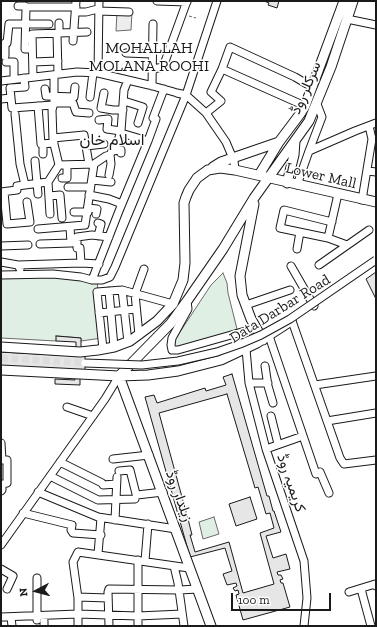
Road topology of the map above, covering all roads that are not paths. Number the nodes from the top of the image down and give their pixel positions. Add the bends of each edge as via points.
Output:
1 (99, 1) edge
2 (157, 1) edge
3 (217, 1) edge
4 (344, 1) edge
5 (353, 1) edge
6 (187, 2) edge
7 (54, 4) edge
8 (18, 6) dead end
9 (76, 7) edge
10 (26, 8) junction
11 (98, 10) junction
12 (129, 12) dead end
13 (347, 19) junction
14 (59, 23) dead end
15 (26, 24) junction
16 (49, 24) dead end
17 (153, 24) dead end
18 (376, 25) edge
19 (86, 32) dead end
20 (72, 33) junction
21 (29, 34) junction
22 (58, 34) junction
23 (73, 41) dead end
24 (126, 53) dead end
25 (152, 54) junction
26 (58, 61) junction
27 (33, 62) junction
28 (153, 69) junction
29 (222, 69) junction
30 (96, 73) junction
31 (56, 75) junction
32 (33, 77) junction
33 (24, 78) junction
34 (14, 80) junction
35 (128, 80) junction
36 (1, 81) edge
37 (152, 86) junction
38 (75, 87) dead end
39 (312, 87) junction
40 (45, 89) dead end
41 (164, 89) junction
42 (104, 93) dead end
43 (186, 95) junction
44 (90, 97) dead end
45 (11, 98) junction
46 (1, 99) edge
47 (54, 101) junction
48 (124, 101) junction
49 (317, 104) junction
50 (38, 106) junction
51 (305, 106) junction
52 (123, 110) junction
53 (89, 113) dead end
54 (206, 113) junction
55 (15, 114) dead end
56 (99, 120) dead end
57 (138, 122) dead end
58 (373, 125) edge
59 (121, 132) junction
60 (54, 141) junction
61 (148, 141) junction
62 (295, 141) junction
63 (279, 142) junction
64 (43, 144) junction
65 (104, 144) dead end
66 (86, 146) junction
67 (309, 151) junction
68 (111, 153) junction
69 (121, 153) dead end
70 (44, 154) dead end
71 (233, 158) junction
72 (35, 161) dead end
73 (91, 164) junction
74 (59, 165) junction
75 (67, 165) junction
76 (208, 170) junction
77 (235, 170) junction
78 (368, 171) junction
79 (376, 172) edge
80 (259, 175) junction
81 (62, 178) dead end
82 (270, 178) junction
83 (92, 180) junction
84 (48, 182) junction
85 (37, 183) junction
86 (287, 183) junction
87 (25, 185) junction
88 (297, 185) junction
89 (68, 187) dead end
90 (90, 188) junction
91 (3, 192) edge
92 (38, 194) dead end
93 (338, 194) junction
94 (89, 195) junction
95 (49, 196) junction
96 (254, 198) junction
97 (362, 200) junction
98 (27, 202) dead end
99 (376, 202) edge
100 (122, 204) junction
101 (88, 210) junction
102 (74, 212) dead end
103 (50, 214) dead end
104 (96, 214) dead end
105 (62, 218) dead end
106 (332, 222) junction
107 (98, 223) dead end
108 (70, 227) junction
109 (38, 229) dead end
110 (369, 230) dead end
111 (300, 232) junction
112 (98, 236) junction
113 (109, 237) junction
114 (328, 238) junction
115 (74, 242) junction
116 (40, 244) dead end
117 (347, 244) junction
118 (28, 245) dead end
119 (1, 246) edge
120 (298, 249) dead end
121 (376, 261) edge
122 (1, 262) edge
123 (81, 263) junction
124 (98, 264) junction
125 (318, 265) dead end
126 (18, 266) junction
127 (291, 266) dead end
128 (144, 269) dead end
129 (1, 275) edge
130 (23, 275) junction
131 (92, 280) junction
132 (109, 290) junction
133 (122, 290) junction
134 (290, 290) dead end
135 (135, 294) junction
136 (187, 301) junction
137 (173, 304) junction
138 (246, 305) junction
139 (314, 306) junction
140 (136, 309) junction
141 (124, 310) junction
142 (111, 312) junction
143 (100, 313) junction
144 (292, 321) junction
145 (256, 328) junction
146 (139, 335) junction
147 (266, 338) junction
148 (128, 342) junction
149 (1, 347) edge
150 (114, 347) junction
151 (103, 349) junction
152 (246, 349) junction
153 (85, 363) tunnel mouth
154 (265, 366) dead end
155 (1, 370) edge
156 (119, 376) junction
157 (376, 376) edge
158 (268, 383) junction
159 (249, 384) junction
160 (315, 385) junction
161 (273, 403) dead end
162 (67, 407) dead end
163 (376, 413) edge
164 (93, 416) junction
165 (271, 416) dead end
166 (327, 421) junction
167 (303, 436) junction
168 (1, 443) edge
169 (278, 444) junction
170 (266, 449) junction
171 (149, 456) junction
172 (113, 459) dead end
173 (376, 460) edge
174 (60, 462) junction
175 (50, 476) junction
176 (117, 477) junction
177 (1, 491) edge
178 (38, 492) junction
179 (163, 492) junction
180 (329, 493) dead end
181 (135, 499) dead end
182 (116, 500) junction
183 (23, 513) junction
184 (100, 518) junction
185 (115, 520) junction
186 (148, 524) junction
187 (176, 529) junction
188 (100, 535) junction
189 (3, 538) edge
190 (1, 545) edge
191 (98, 554) junction
192 (142, 561) junction
193 (174, 566) junction
194 (189, 568) junction
195 (1, 569) edge
196 (37, 578) dead end
197 (376, 586) edge
198 (7, 589) dead end
199 (138, 589) junction
200 (198, 589) junction
201 (361, 589) junction
202 (180, 590) junction
203 (349, 592) dead end
204 (78, 597) junction
205 (108, 598) junction
206 (78, 614) junction
207 (182, 614) junction
208 (108, 616) junction
209 (138, 616) junction
210 (1, 617) edge
211 (11, 617) junction
212 (40, 621) edge
213 (12, 626) edge
214 (78, 626) edge
215 (109, 626) edge
216 (138, 626) edge
217 (184, 626) edge
218 (211, 626) edge
219 (304, 626) edge
220 (371, 626) edge

1 - 11 street
2 - 6 street
3 - 43 street
4 - 39 main road, سرکلر روڈ
5 - 13 main road, سرکلر روڈ
6 - 28 street via 163,67
7 - 9 street
7 - 10 street
8 - 10 street
9 - 11 street via 86,12
9 - 20 street
10 - 15 street
11 - 12 street
11 - 30 street
13 - 18 street
13 - 49 main road, سرکلر روڈ
14 - 22 street
15 - 16 street
15 - 21 street
15 - 34 street via 9,24 5,59 14,62
17 - 25 street
19 - 20 street
20 - 22 street
20 - 23 street
21 - 22 street
21 - 27 street
22 - 26 street
24 - 25 street
25 - 28 street
26 - 27 street
26 - 31 street
27 - 32 street
28 - 37 street
29 - 39 street via 230,47
29 - 51 street
29 - 54 street via 211,92 221,101
30 - 31 street
30 - 35 street
30 - 44 street
31 - 32 street
31 - 47 street
32 - 33 street
33 - 34 street
33 - 45 street via 25,87 7,89
34 - 36 street
35 - 37 street
35 - 48 street via 124,90
37 - 41 street
38 - 47 street via 74,97
39 - 51 main road, سرکلر روڈ
40 - 47 street via 46,96
41 - 43 street
41 - 61 street
42 - 52 street via 101,108
43 - 54 street
43 - 131 street via 110,277
45 - 46 street
45 - 50 street via 12,108
47 - 50 street
47 - 53 street via 73,104 76,112
47 - 60 street
48 - 52 street
48 - 57 street via 143,107
49 - 62 main road, سرکلر روڈ
49 - 67 street via 322,117
50 - 64 street
51 - 63 main road, سرکلر روڈ
52 - 59 street
54 - 71 street
55 - 87 street via 20,164
56 - 59 street via 108,119 107,129
58 - 67 street
58 - 78 street
59 - 61 street
59 - 68 street
60 - 64 street
60 - 66 street via 86,135
60 - 74 street
61 - 100 street
62 - 82 main road, سرکلر روڈ
62 - 86 main road
63 - 71 main road
63 - 80 main road, سرکلر روڈ
64 - 70 street
65 - 66 street
66 - 73 street
67 - 88 street
68 - 69 street via 120,150
68 - 73 street
68 - 83 street via 110,178
71 - 76 main road
71 - 77 street
72 - 85 street
73 - 75 street
73 - 83 street
74 - 75 street
74 - 84 street
75 - 81 street via 67,178
76 - 77 main road
76 - 137 main road via 193,184 184,203 185,263 180,290
77 - 80 main road
78 - 79 street
78 - 97 street
80 - 82 main road, Lower Mall
82 - 86 main road, Lower Mall
82 - 96 main road, سرکلر روڈ
83 - 90 street
84 - 85 street
84 - 95 street
85 - 87 street
85 - 92 street
86 - 88 main road, Lower Mall
87 - 91 street via 17,186 17,190
88 - 93 main road, Lower Mall
89 - 90 street
90 - 94 street
91 - 98 street via 7,224 30,222
93 - 97 main road, Lower Mall
93 - 106 street
94 - 100 street
94 - 101 street
95 - 103 street
95 - 105 street via 60,195
96 - 136 main road, سرکلر روڈ
96 - 138 main road via 240,276 242,296
97 - 99 main road, Lower Mall
100 - 113 street
101 - 102 street
101 - 104 street via 97,209
101 - 108 street via 85,226
106 - 111 street via 284,210 280,228
106 - 114 street
107 - 112 street via 102,224
108 - 109 street
108 - 115 street
110 - 117 street
111 - 114 street
111 - 120 street
112 - 113 street
112 - 115 street via 77,237
113 - 124 street
114 - 117 street
115 - 116 street via 50,248
115 - 123 street via 77,248 80,248
117 - 125 street
118 - 119 street
121 - 139 main road, Data Darbar Road
121 - 153 street, bridge via 290,319 240,344 178,361 142,365
122 - 126 street
123 - 124 street
123 - 126 street
124 - 131 street
126 - 130 street
127 - 139 street
128 - 135 street
129 - 130 street
130 - 131 street via 81,276
132 - 133 street
132 - 142 street
132 - 143 street via 97,292
133 - 135 street
133 - 141 street
134 - 138 street
135 - 137 street
135 - 140 street
136 - 145 street via 188,309 172,338 172,350
136 - 156 main road, سرکلر روڈ via 170,323
137 - 146 main road
138 - 145 main road
139 - 144 main road, Data Darbar Road
140 - 141 street
140 - 146 street
141 - 142 street
141 - 148 street
142 - 143 street
142 - 150 street
143 - 151 street
144 - 147 main road, Data Darbar Road
144 - 160 street
145 - 147 main road
146 - 148 main road
147 - 152 main road, Data Darbar Road
147 - 167 street
148 - 150 main road
149 - 151 main road via 80,352
150 - 151 main road
152 - 156 main road, Data Darbar Road via 221,360 178,371
152 - 159 street, کریمیہ روڈ
154 - 158 street
155 - 156 main road, Data Darbar Road
156 - 164 street
156 - 171 main road, زیلدار روڈ
157 - 160 street
158 - 159 street
158 - 161 street
159 - 170 street, کریمیہ روڈ
160 - 166 street
162 - 164 street
163 - 166 street
164 - 174 street
165 - 169 street
166 - 173 street via 344,464
167 - 169 street
167 - 180 street via 316,474 320,472
168 - 177 street via 2,460 6,460 7,483 2,484
169 - 170 street
170 - 219 street, کریمیہ روڈ via 304,561 307,598
171 - 172 street
171 - 179 main road, زیلدار روڈ
174 - 175 street
174 - 176 street via 102,482 103,485
175 - 178 street
175 - 182 street via 98,500
176 - 179 street via 130,470 137,495
176 - 182 street
178 - 183 street
178 - 184 street
179 - 187 main road, زیلدار روڈ
181 - 182 street
182 - 185 street
183 - 188 street via 72,525 73,533
183 - 189 street
184 - 185 street
184 - 188 street
185 - 186 street
186 - 187 street
186 - 192 street
187 - 194 main road, زیلدار روڈ
188 - 191 street
189 - 190 street
191 - 192 street
191 - 204 street via 78,552 73,560
192 - 193 street
192 - 199 street
193 - 194 street
193 - 202 street
194 - 200 main road, زیلدار روڈ
195 - 198 street via 13,576
196 - 212 street
197 - 201 street via 375,584
199 - 202 street
199 - 205 street via 110,589
199 - 209 street
200 - 202 street
200 - 218 main road, زیلدار روڈ
201 - 203 street
201 - 220 street
202 - 207 street
204 - 205 street
204 - 206 street
205 - 208 street
206 - 208 street
206 - 212 street
206 - 214 street
207 - 209 street
207 - 217 street
208 - 209 street
208 - 215 street
209 - 216 street
210 - 211 street
211 - 212 street
211 - 213 street

